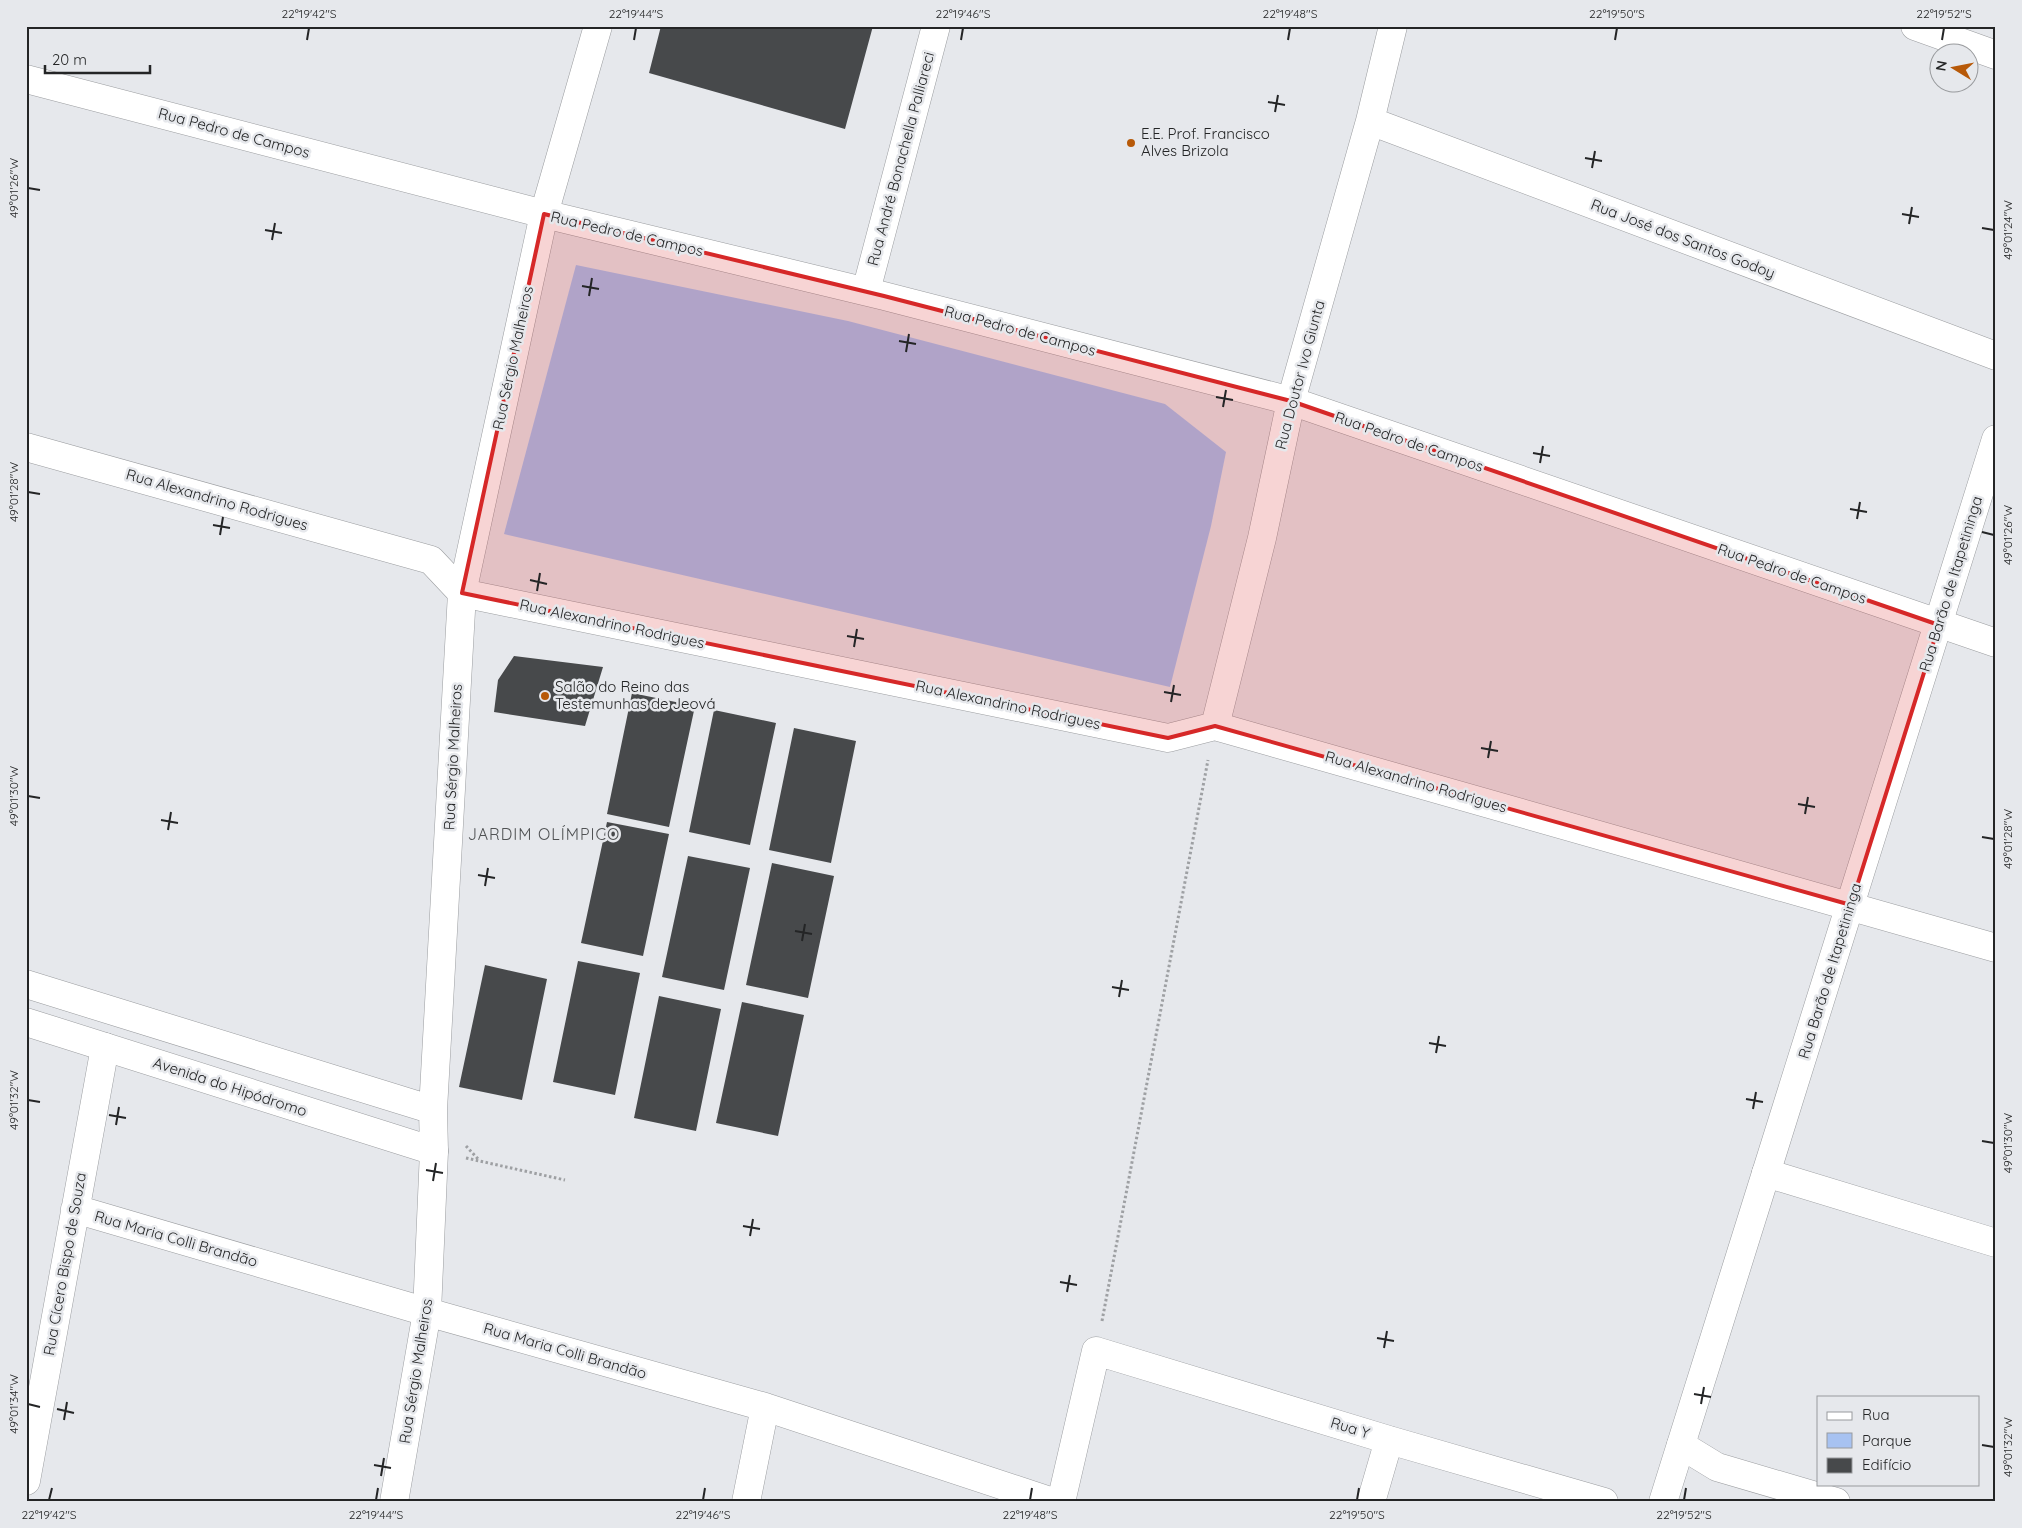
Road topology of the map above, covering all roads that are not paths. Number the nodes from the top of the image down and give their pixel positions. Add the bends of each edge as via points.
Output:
1 (598, 26) edge
2 (936, 26) edge
3 (1394, 26) edge
4 (1915, 26) edge
5 (1996, 56) edge
6 (26, 79) edge
7 (1370, 121) junction
8 (544, 214) junction
9 (866, 291) junction
10 (1996, 356) edge
11 (1291, 401) junction
12 (1996, 439) edge
13 (26, 447) edge
14 (462, 593) junction
15 (1940, 625) junction
16 (1996, 643) edge
17 (1215, 726) junction
18 (1851, 905) junction
19 (1996, 948) edge
20 (26, 984) edge
21 (26, 1022) edge
22 (105, 1047) junction
23 (433, 1110) junction
24 (434, 1151) junction
25 (1766, 1173) junction
26 (75, 1209) junction
27 (1996, 1243) edge
28 (427, 1312) junction
29 (765, 1407) junction
30 (1389, 1440) junction
31 (1681, 1445) junction
32 (26, 1481) edge
33 (394, 1502) edge
34 (746, 1502) edge
35 (1053, 1502) edge
36 (1061, 1502) edge
37 (1371, 1502) edge
38 (1604, 1502) edge
39 (1664, 1502) edge
40 (1836, 1502) edge

1 - 8 street, Rua Sérgio Malheiros
2 - 9 street, Rua André Bonachella Palliareci
3 - 7 street, Rua Doutor Ivo Giunta
4 - 5 street
6 - 8 street, Rua Pedro de Campos
7 - 10 street, Rua José dos Santos Godoy
7 - 11 street, Rua Doutor Ivo Giunta
8 - 9 street, Rua Pedro de Campos
8 - 14 street, Rua Sérgio Malheiros
9 - 11 street, Rua Pedro de Campos
11 - 15 street, Rua Pedro de Campos
11 - 17 street, Rua Doutor Ivo Giunta via 1262,538
12 - 15 street, Rua Barão de Itapetininga
13 - 14 street, Rua Alexandrino Rodrigues via 431,560
14 - 17 street, Rua Alexandrino Rodrigues via 1168,738
14 - 23 street, Rua Sérgio Malheiros
15 - 16 street, Rua Pedro de Campos
15 - 18 street, Rua Barão de Itapetininga
17 - 18 street, Rua Alexandrino Rodrigues
18 - 19 street, Rua Alexandrino Rodrigues
18 - 25 street, Rua Barão de Itapetininga
20 - 23 street
21 - 22 street, Avenida do Hipódromo
22 - 24 street, Avenida do Hipódromo
22 - 26 street, Rua Cícero Bispo de Souza
23 - 24 street, Rua Sérgio Malheiros
24 - 28 street, Rua Sérgio Malheiros
25 - 27 street
25 - 31 street, Rua Barão de Itapetininga
26 - 28 street, Rua Maria Colli Brandão
26 - 32 street, Rua Cícero Bispo de Souza
28 - 29 street, Rua Maria Colli Brandão
28 - 33 street, Rua Sérgio Malheiros
29 - 34 street
29 - 35 street, Rua Maria Colli Brandão
30 - 36 street, Rua Y via 1096,1351
30 - 37 street
30 - 38 street, Rua Y
31 - 39 street, Rua Barão de Itapetininga
31 - 40 street via 1718,1467

